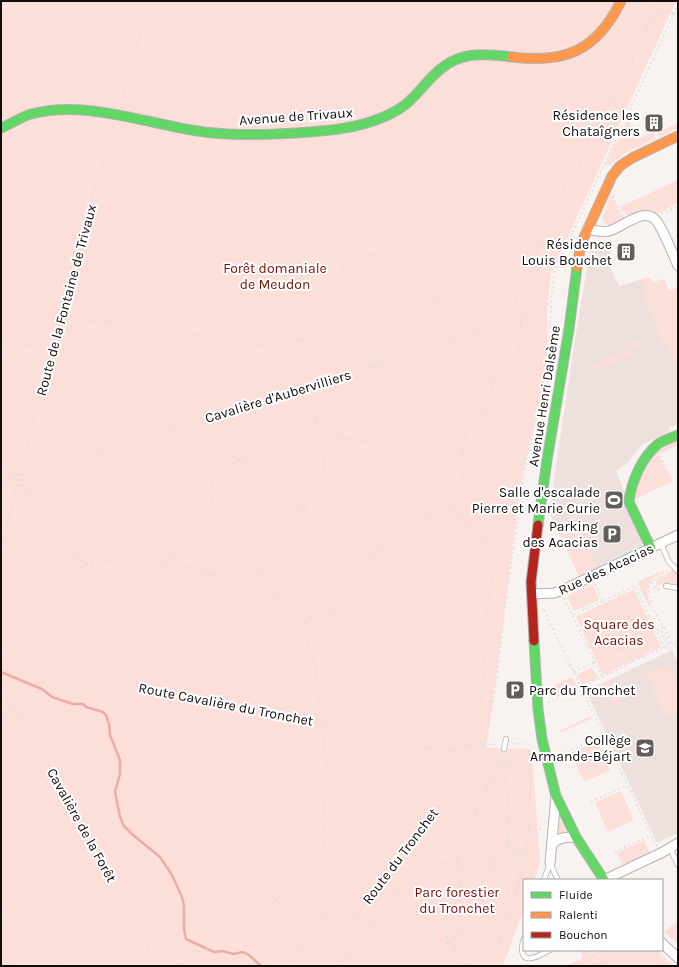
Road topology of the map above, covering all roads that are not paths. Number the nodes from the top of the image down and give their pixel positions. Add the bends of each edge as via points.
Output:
1 (621, 1) edge
2 (1, 128) edge
3 (678, 136) edge
4 (588, 228) junction
5 (678, 266) edge
6 (678, 435) edge
7 (678, 535) edge
8 (661, 544) junction
9 (651, 548) junction
10 (678, 571) edge
11 (664, 587) road end
12 (678, 588) edge
13 (532, 594) junction
14 (506, 739) dead end
15 (504, 749) road end
16 (556, 796) junction
17 (576, 837) junction
18 (552, 844) junction
19 (674, 845) edge
20 (550, 862) junction
21 (678, 865) edge
22 (544, 879) edge
23 (558, 879) edge
24 (603, 879) edge
25 (606, 879) edge
26 (523, 941) edge
27 (663, 944) edge
28 (548, 951) edge
29 (674, 961) edge

1 - 2 street, Avenue de Trivaux via 600,36 582,49 544,59 480,54 455,58 444,65 401,108 386,117 360,125 305,132 242,135 208,133 84,110 60,110 32,114
3 - 4 street, Avenue Henri Dalsème via 626,162 612,176
4 - 5 street via 595,231 610,231 644,215 655,219
4 - 13 street, Avenue Henri Dalsème via 578,256 533,559
6 - 9 street via 658,444 647,456 629,495 629,502
7 - 8 street, Rue des Acacias
8 - 9 street, Rue des Acacias
8 - 10 lane
9 - 13 street, Rue des Acacias via 558,593
11 - 12 lane
13 - 16 street, Avenue Henri Dalsème via 538,709 542,739
14 - 15 lane
16 - 17 street, Avenue Henri Dalsème
16 - 18 street
17 - 18 street via 566,837
17 - 24 street, Avenue Henri Dalsème
18 - 20 street
19 - 21 lane
19 - 25 street
20 - 22 lane
20 - 23 lane
26 - 28 lane via 522,953 526,957 532,958
27 - 29 street

